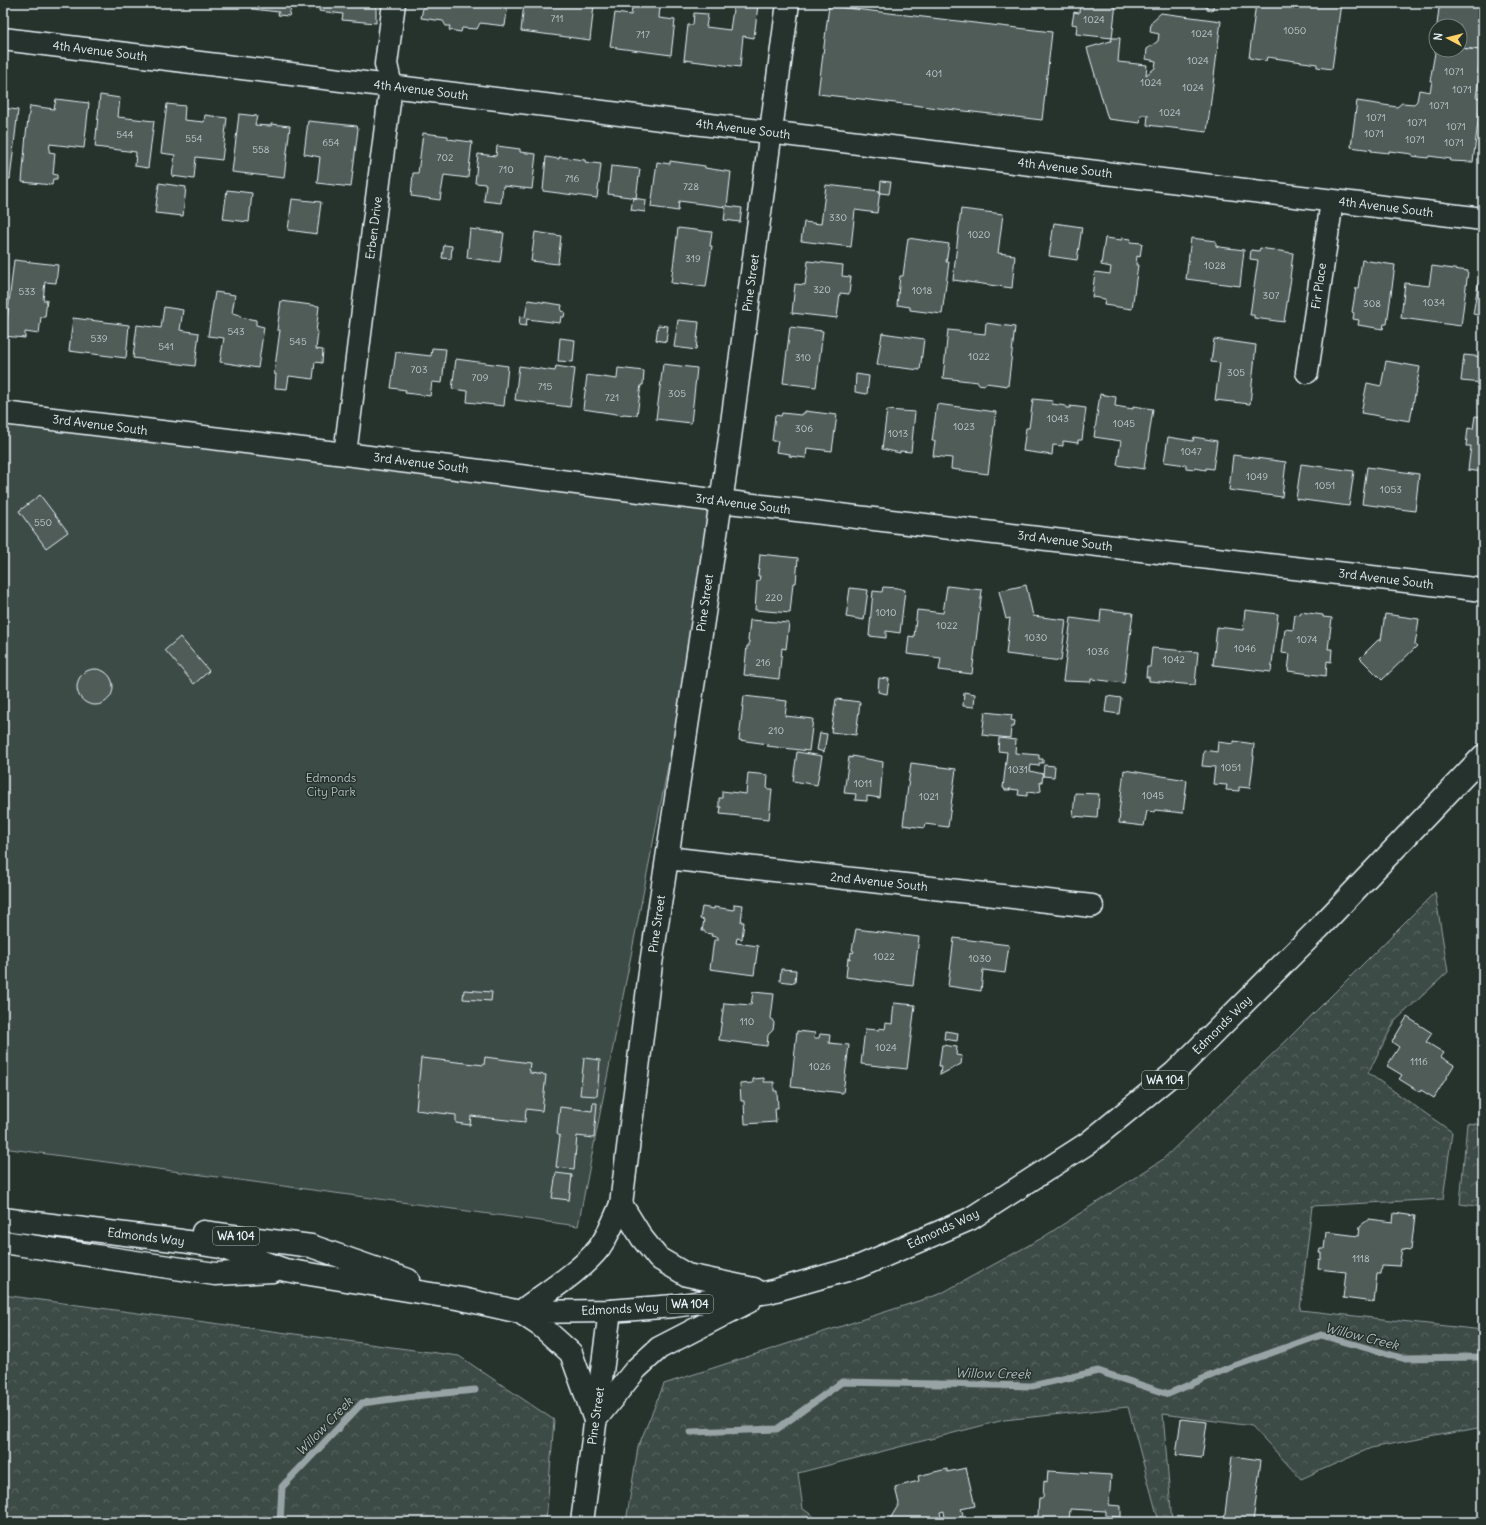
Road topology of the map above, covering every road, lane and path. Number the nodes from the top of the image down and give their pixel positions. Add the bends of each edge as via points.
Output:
1 (394, 3) edge
2 (788, 3) edge
3 (3, 39) edge
4 (391, 86) junction
5 (771, 133) junction
6 (1332, 201) junction
7 (1483, 219) edge
8 (1307, 372) dead end
9 (3, 413) edge
10 (345, 454) junction
11 (720, 501) junction
12 (1483, 590) edge
13 (1483, 756) edge
14 (667, 858) junction
15 (1092, 906) dead end
16 (622, 1204) junction
17 (3, 1207) edge
18 (3, 1219) edge
19 (3, 1242) edge
20 (285, 1270) junction
21 (769, 1292) junction
22 (462, 1300) junction
23 (610, 1311) junction
24 (520, 1312) junction
25 (595, 1420) junction
26 (582, 1522) edge

1 - 4 street, Erben Drive via 386,64
2 - 5 street, Pine Street
3 - 4 street, 4th Avenue South
4 - 5 street, 4th Avenue South
4 - 10 street, Erben Drive
5 - 6 street, 4th Avenue South
5 - 11 street, Pine Street
6 - 7 street, 4th Avenue South
6 - 8 street, Fir Place
9 - 10 street, 3rd Avenue South
10 - 11 street, 3rd Avenue South
11 - 12 street, 3rd Avenue South
11 - 14 street, Pine Street
13 - 21 street, Edmonds Way / WA 104 via 1318,929 1174,1073 1088,1143 970,1219 858,1267
14 - 15 street, 2nd Avenue South
14 - 16 street, Pine Street via 651,964
16 - 21 street via 642,1238 658,1258 687,1275
16 - 24 street, Pine Street via 609,1231 594,1253 575,1271
17 - 22 street, WA 104 via 311,1246
18 - 20 street, Edmonds Way / WA 104 via 182,1241 220,1248
19 - 20 street, Edmonds Way / WA 104 via 215,1274
20 - 22 street, Edmonds Way / WA 104
21 - 23 street, Edmonds Way / WA 104 via 674,1306
21 - 25 street via 659,1348 636,1369
22 - 24 street, Edmonds Way / WA 104
23 - 24 street, Edmonds Way / WA 104
23 - 25 street, Pine Street
24 - 25 street via 541,1326 571,1353
25 - 26 street, Pine Street

